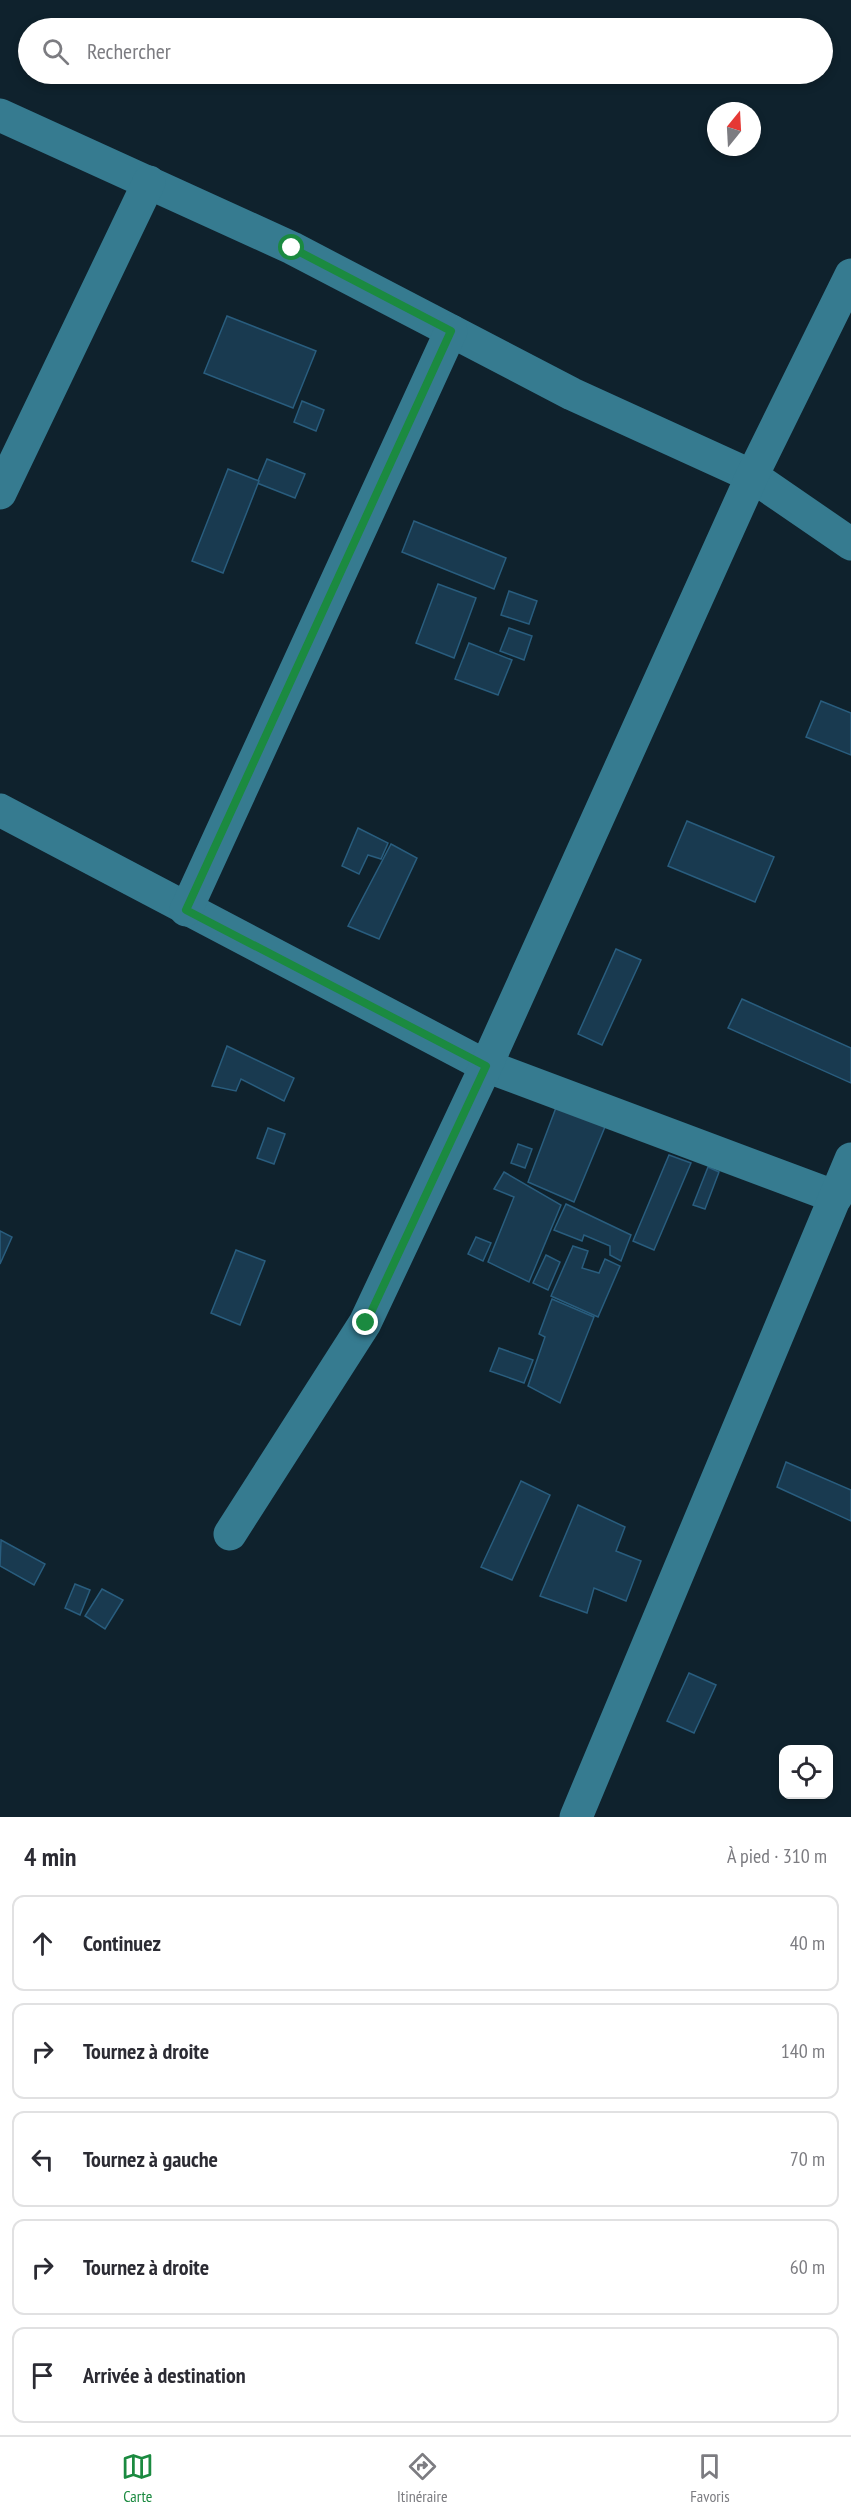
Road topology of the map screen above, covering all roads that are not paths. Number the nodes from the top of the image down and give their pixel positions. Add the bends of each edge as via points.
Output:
1 (0, 115) edge
2 (149, 183) junction
3 (851, 275) edge
4 (451, 331) junction
5 (752, 476) junction
6 (0, 493) edge
7 (851, 544) edge
8 (0, 810) edge
9 (186, 910) junction
10 (486, 1066) junction
11 (851, 1159) edge
12 (836, 1197) junction
13 (230, 1534) dead end
14 (576, 1817) edge

1 - 2 street
2 - 4 street via 292,248
2 - 6 street
3 - 5 street
4 - 5 street via 572,394
4 - 9 street
5 - 7 street
5 - 10 street
8 - 9 street
9 - 10 street
10 - 12 street
10 - 13 street via 366,1323
11 - 12 street
12 - 14 street

